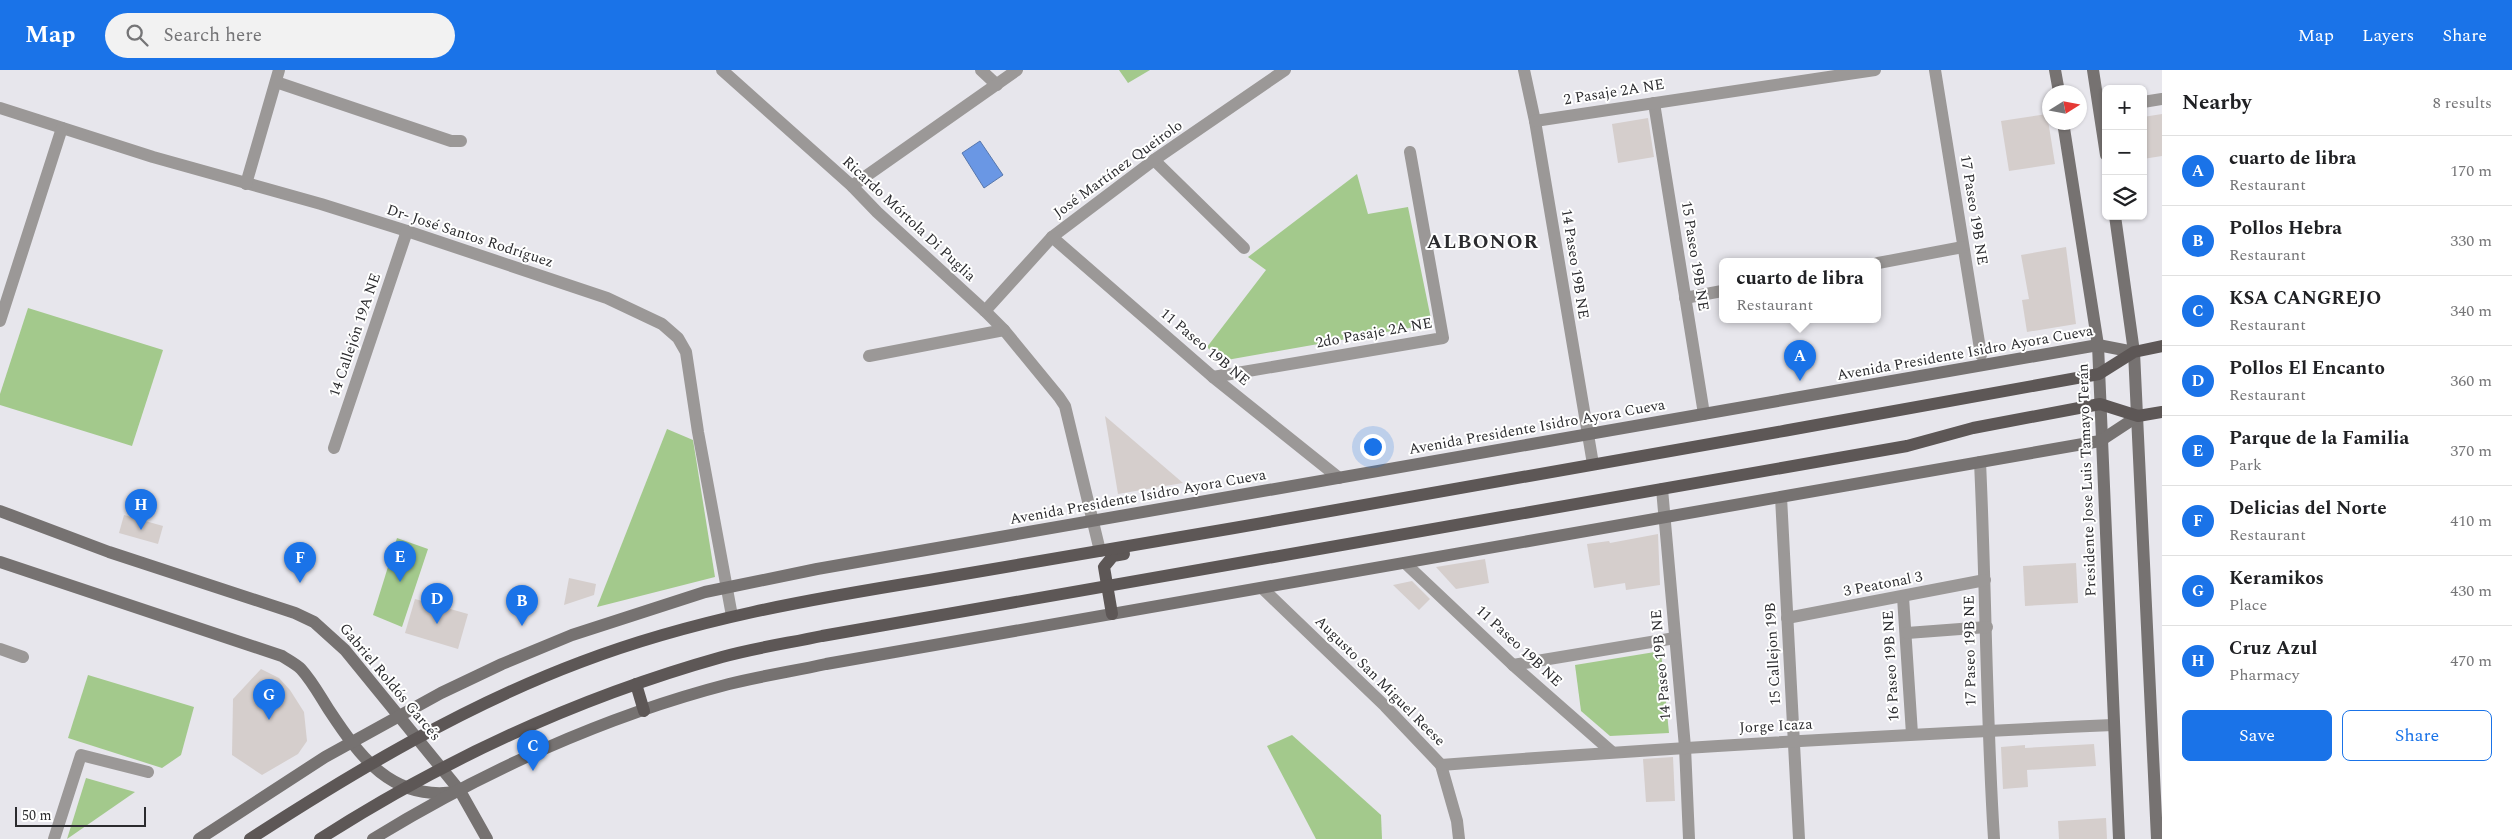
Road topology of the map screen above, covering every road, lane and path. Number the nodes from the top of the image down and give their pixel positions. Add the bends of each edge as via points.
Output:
1 (722, 70) edge
2 (981, 70) edge
3 (1017, 70) edge
4 (1285, 70) edge
5 (1524, 70) edge
6 (1875, 70) edge
7 (1935, 70) edge
8 (2055, 70) edge
9 (2093, 70) edge
10 (277, 76) edge
11 (997, 85) junction
12 (2058, 85) edge
13 (2162, 99) edge
14 (2147, 101) edge
15 (1654, 103) junction
16 (0, 108) edge
17 (2102, 109) edge
18 (1535, 121) junction
19 (62, 128) junction
20 (2065, 130) edge
21 (462, 141) dead end
22 (1410, 152) dead end
23 (1154, 160) junction
24 (246, 184) junction
25 (852, 186) junction
26 (2116, 220) edge
27 (407, 231) junction
28 (1052, 237) junction
29 (1963, 247) junction
30 (1244, 248) dead end
31 (1881, 262) edge
32 (1719, 292) edge
33 (1685, 298) junction
34 (985, 311) junction
35 (0, 321) edge
36 (1004, 330) junction
37 (2098, 345) junction
38 (2162, 346) edge
39 (2134, 352) junction
40 (1981, 354) dead end
41 (869, 356) dead end
42 (2099, 374) junction
43 (1214, 377) junction
44 (2100, 404) junction
45 (2162, 412) edge
46 (1704, 414) junction
47 (2138, 416) junction
48 (1586, 435) junction
49 (2100, 441) junction
50 (334, 448) dead end
51 (1980, 462) junction
52 (1593, 464) junction
53 (1339, 478) junction
54 (1662, 489) junction
55 (1781, 497) junction
56 (0, 510) edge
57 (1664, 518) junction
58 (1093, 521) junction
59 (1169, 540) junction
60 (1100, 551) junction
61 (0, 562) edge
62 (1405, 563) junction
63 (1985, 580) junction
64 (1106, 586) junction
65 (726, 588) junction
66 (1262, 588) junction
67 (1903, 597) junction
68 (1112, 614) junction
69 (732, 616) junction
70 (1786, 618) junction
71 (1987, 627) junction
72 (1907, 633) junction
73 (1675, 638) junction
74 (0, 649) edge
75 (23, 657) dead end
76 (1513, 665) junction
77 (636, 684) junction
78 (644, 711) junction
79 (399, 717) junction
80 (2157, 719) edge
81 (2114, 726) junction
82 (1987, 731) junction
83 (1912, 734) junction
84 (417, 739) junction
85 (1794, 742) junction
86 (351, 743) junction
87 (1685, 747) junction
88 (1612, 752) junction
89 (370, 765) junction
90 (1441, 765) junction
91 (441, 768) junction
92 (148, 772) dead end
93 (407, 788) junction
94 (460, 791) junction
95 (54, 839) edge
96 (199, 839) edge
97 (250, 839) edge
98 (320, 839) edge
99 (373, 839) edge
100 (487, 839) edge
101 (1459, 839) edge
102 (1689, 839) edge
103 (1799, 839) edge
104 (1994, 839) edge
105 (2119, 839) edge
106 (2158, 839) edge

1 - 25 street, Ricardo Mórtola Di Puglia
2 - 11 street
3 - 11 street
4 - 23 street, José Martínez Queirolo
5 - 18 street, 14 Paseo 19B NE
6 - 15 street, 2 Pasaje 2A NE
7 - 29 street, 17 Paseo 19B NE
8 - 12 main road
9 - 17 main road
10 - 21 street via 451,141
10 - 24 street
11 - 25 street
13 - 14 street
15 - 18 street, 2 Pasaje 2A NE
15 - 33 street, 15 Paseo 19B NE
16 - 19 street, Dr- José Santos Rodríguez
18 - 48 street, 14 Paseo 19B NE
19 - 24 street, Dr- José Santos Rodríguez
19 - 35 street
20 - 37 main road, Presidente Jose Luis Tamayo Terán
22 - 43 street, 2do Pasaje 2A NE via 1443,338
23 - 28 street, José Martínez Queirolo
23 - 30 street
24 - 27 street, Dr- José Santos Rodríguez
25 - 34 street, Ricardo Mórtola Di Puglia
26 - 39 main road
27 - 50 street, 14 Callejón 19A NE
27 - 65 street, Dr- José Santos Rodríguez via 607,298 662,324 678,338 686,352
28 - 34 street, José Martínez Queirolo
28 - 43 street, 11 Paseo 19B NE
29 - 31 street
29 - 40 street, 17 Paseo 19B NE
32 - 33 street
33 - 46 street, 15 Paseo 19B NE
34 - 36 street, Ricardo Mórtola Di Puglia
36 - 41 street
36 - 58 street, Ricardo Mórtola Di Puglia via 1063,403
37 - 39 main road, Avenida Presidente Isidro Ayora Cueva
37 - 42 main road, Presidente Jose Luis Tamayo Terán
37 - 46 main road, Avenida Presidente Isidro Ayora Cueva
38 - 39 main road, Avenida Presidente Isidro Ayora Cueva
39 - 42 main road, Avenida Presidente Isidro Ayora Cueva
39 - 47 main road
42 - 44 main road, Presidente Jose Luis Tamayo Terán
42 - 52 main road, Avenida Presidente Isidro Ayora Cueva
43 - 53 street, 11 Paseo 19B NE
44 - 47 main road
44 - 49 main road, Presidente Jose Luis Tamayo Terán
44 - 54 main road via 1973,428 1907,446
45 - 47 main road
46 - 48 main road, Avenida Presidente Isidro Ayora Cueva
47 - 49 main road
47 - 80 main road
48 - 52 street, 14 Paseo 19B NE
48 - 53 main road, Avenida Presidente Isidro Ayora Cueva
49 - 51 main road
49 - 81 main road, Presidente Jose Luis Tamayo Terán
51 - 55 main road
51 - 63 street, 17 Paseo 19B NE
52 - 59 main road, Avenida Presidente Isidro Ayora Cueva
53 - 58 main road, Avenida Presidente Isidro Ayora Cueva
54 - 57 street, 14 Paseo 19B NE
54 - 64 main road
55 - 57 main road
55 - 70 street, 15 Callejon 19B
56 - 79 main road, Gabriel Roldós Garcés via 109,552 314,622 345,650
57 - 62 main road
57 - 73 street, 14 Paseo 19B NE
58 - 60 street
58 - 65 main road, Avenida Presidente Isidro Ayora Cueva
59 - 60 main road, Avenida Presidente Isidro Ayora Cueva
59 - 64 main road via 1158,546 1113,556 1104,567
60 - 69 main road, Avenida Presidente Isidro Ayora Cueva
61 - 86 main road via 282,656 308,678
62 - 66 main road
62 - 76 street, 11 Paseo 19B NE
63 - 67 street, 3 Peatonal 3
63 - 71 street, 17 Paseo 19B NE
64 - 68 main road
64 - 77 main road via 723,656
65 - 69 street, Dr- José Santos Rodríguez
65 - 79 main road, Avenida Presidente Isidro Ayora Cueva via 572,635 502,664
66 - 68 main road
66 - 90 street, Augusto San Miguel Reese via 1385,706
67 - 70 street, 3 Peatonal 3
67 - 72 street, 16 Paseo 19B NE
68 - 78 main road via 777,674 729,684
69 - 84 main road, Avenida Presidente Isidro Ayora Cueva via 583,661 505,694
70 - 85 street, 15 Callejon 19B
71 - 72 street
71 - 82 street, 17 Paseo 19B NE
72 - 83 street, 16 Paseo 19B NE
73 - 76 street
73 - 87 street, 14 Paseo 19B NE
74 - 75 street
76 - 88 street, 11 Paseo 19B NE
77 - 78 main road
77 - 91 main road via 597,696 528,725
78 - 94 main road via 538,752
79 - 84 main road, Gabriel Roldós Garcés
79 - 86 main road, Avenida Presidente Isidro Ayora Cueva
80 - 106 main road
81 - 82 street, Jorge Icaza
81 - 105 main road, Presidente Jose Luis Tamayo Terán
82 - 83 street, Jorge Icaza
82 - 104 street, 17 Paseo 19B NE
83 - 85 street, Jorge Icaza
84 - 89 main road, Avenida Presidente Isidro Ayora Cueva
84 - 91 main road, Gabriel Roldós Garcés
85 - 87 street, Jorge Icaza
85 - 103 street, 15 Callejon 19B
86 - 89 main road
86 - 96 main road, Avenida Presidente Isidro Ayora Cueva
87 - 88 street, Jorge Icaza
87 - 102 street, 14 Paseo 19B NE
88 - 90 street, Jorge Icaza
89 - 93 main road
89 - 97 main road, Avenida Presidente Isidro Ayora Cueva
90 - 101 street, Augusto San Miguel Reese
91 - 93 main road
91 - 94 main road, Gabriel Roldós Garcés
92 - 95 street via 81,756
93 - 94 main road via 424,792
93 - 98 main road
94 - 99 main road
94 - 100 main road, Gabriel Roldós Garcés

